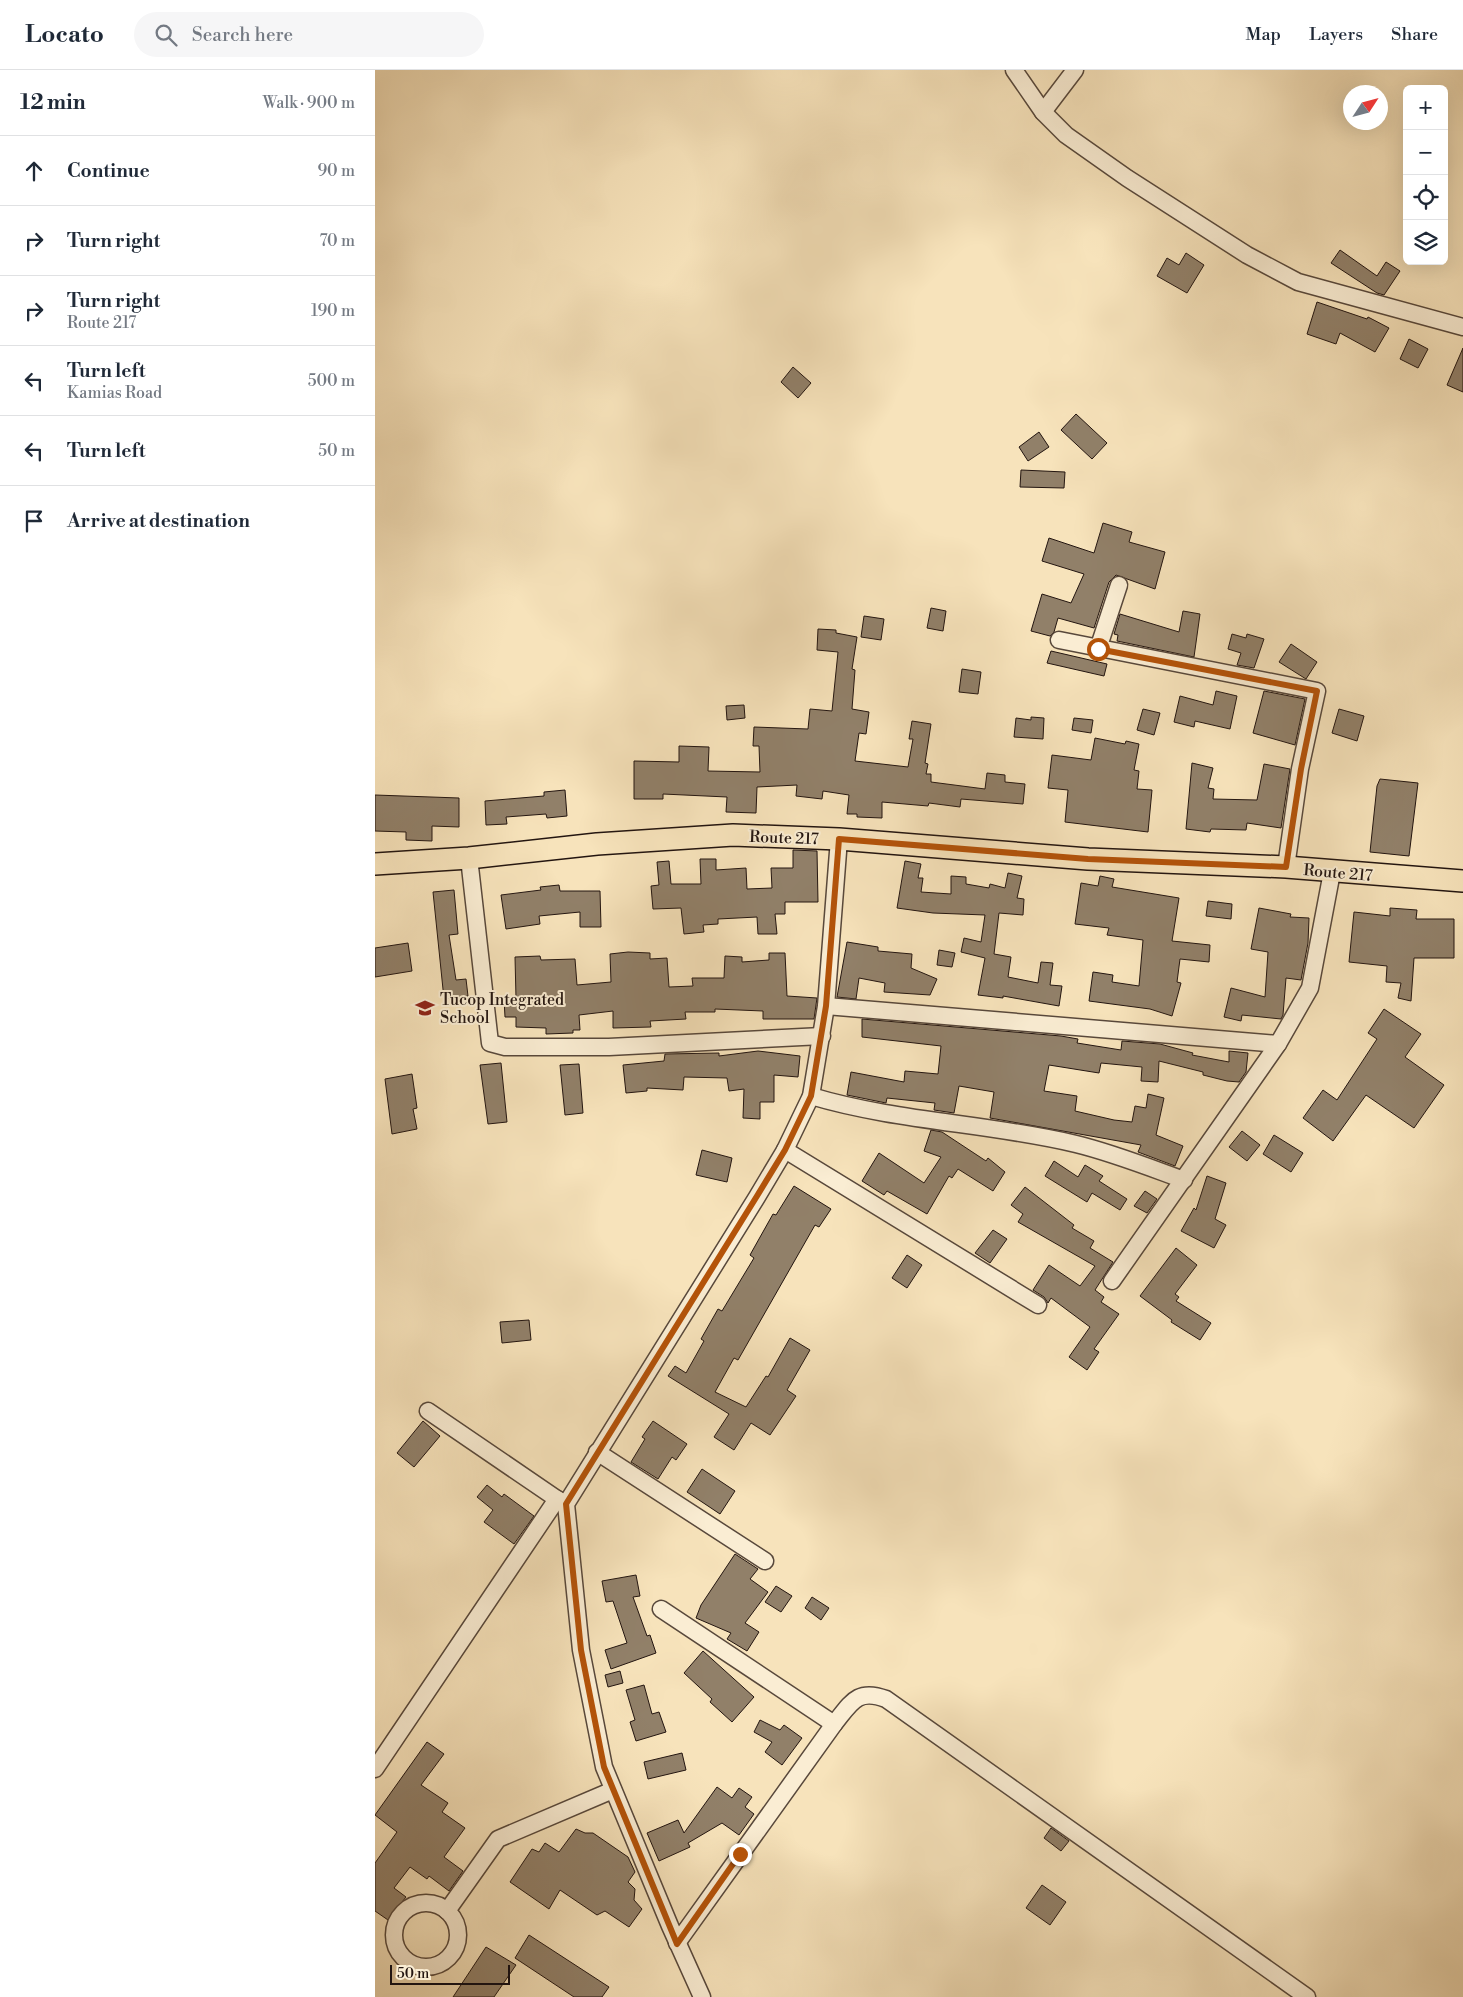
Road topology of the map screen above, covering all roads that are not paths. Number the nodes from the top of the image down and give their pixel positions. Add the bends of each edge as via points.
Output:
1 (1014, 70) edge
2 (1075, 70) edge
3 (1043, 112) junction
4 (1463, 327) edge
5 (1119, 585) dead end
6 (1059, 640) dead end
7 (1098, 649) junction
8 (839, 839) junction
9 (469, 858) junction
10 (375, 864) edge
11 (1286, 867) junction
12 (1332, 872) junction
13 (1463, 881) edge
14 (826, 1006) junction
15 (823, 1036) junction
16 (1278, 1044) junction
17 (811, 1096) junction
18 (785, 1150) junction
19 (1184, 1180) junction
20 (1112, 1281) dead end
21 (1039, 1305) dead end
22 (428, 1412) dead end
23 (597, 1452) junction
24 (561, 1501) junction
25 (765, 1561) dead end
26 (661, 1609) dead end
27 (834, 1724) junction
28 (375, 1769) edge
29 (613, 1790) junction
30 (447, 1911) dead end
31 (677, 1944) junction
32 (702, 1997) edge
33 (1307, 1997) edge

1 - 3 street
2 - 3 street
3 - 4 street via 1066,135 1127,178 1247,255 1298,282
5 - 7 street
6 - 7 street
7 - 11 street via 1317,691
8 - 9 main road, Route 217 via 733,834
8 - 11 main road, Route 217 via 1088,859
8 - 14 street
9 - 10 main road, Route 217
9 - 15 street via 491,1043 505,1048 609,1047
11 - 12 main road, Route 217
12 - 13 main road, Route 217
12 - 16 street via 1310,988
14 - 15 street
14 - 16 street
15 - 17 street
16 - 19 street
17 - 18 street
17 - 19 street via 904,1118 1075,1144
18 - 21 street
18 - 23 street
19 - 20 street
22 - 24 street
23 - 24 street
23 - 25 street
24 - 28 street
24 - 29 street via 581,1650 604,1767
26 - 27 street
27 - 31 street
27 - 33 street via 856,1697 872,1694 886,1698
29 - 30 street via 498,1839
29 - 31 street
31 - 32 street

